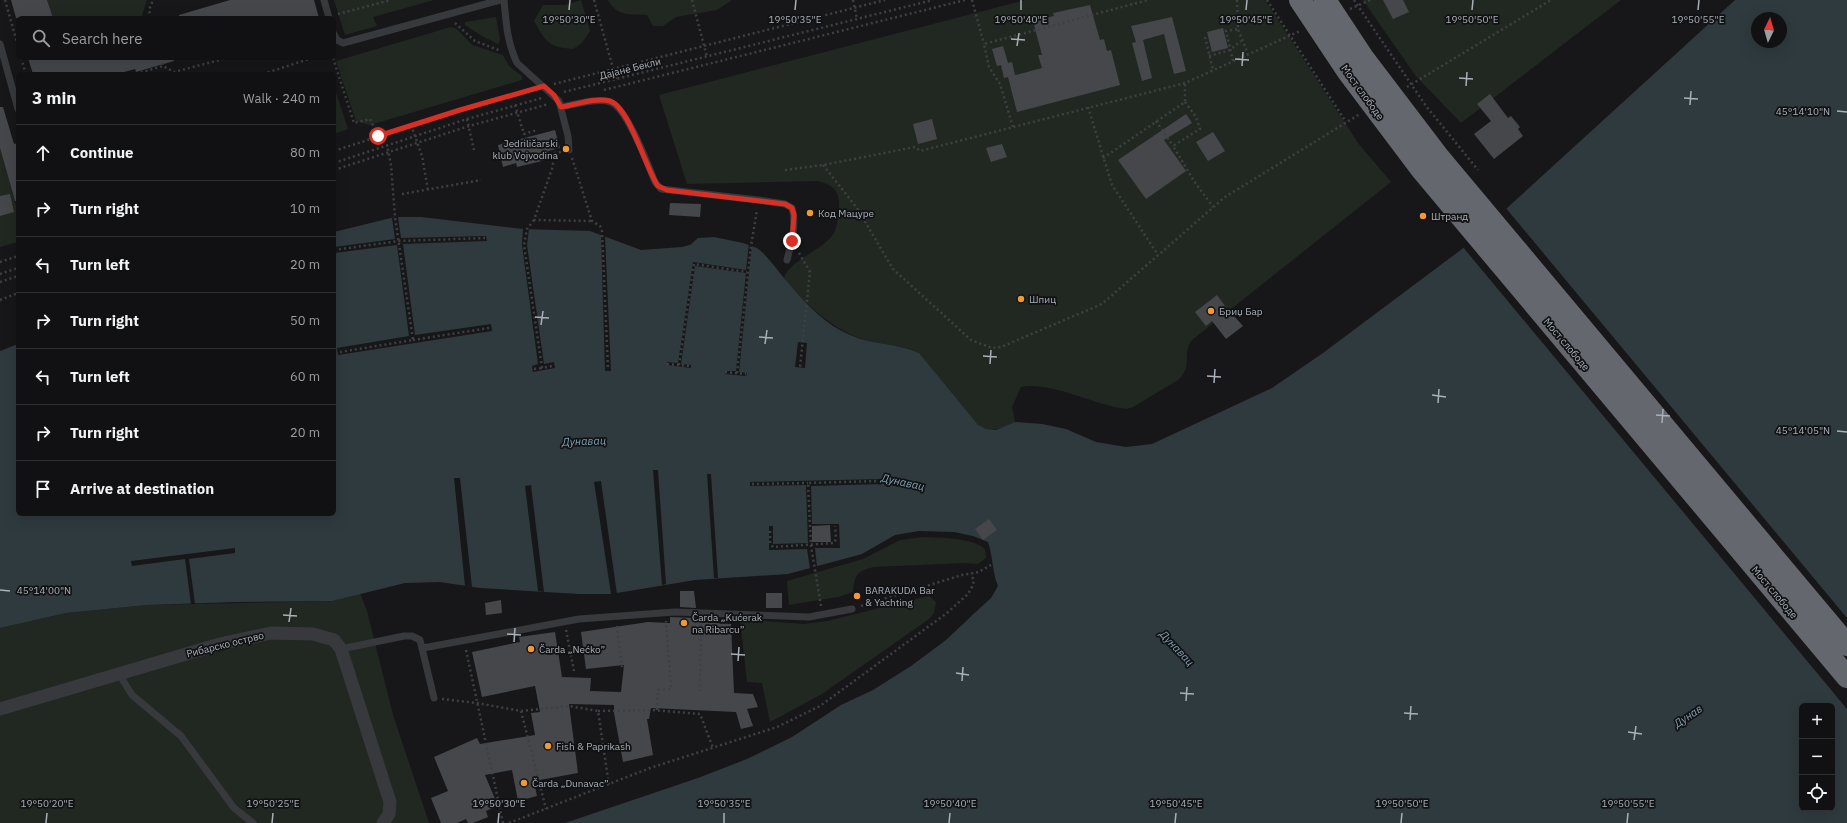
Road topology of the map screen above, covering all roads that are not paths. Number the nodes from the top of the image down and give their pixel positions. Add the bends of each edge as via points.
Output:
1 (324, 0) edge
2 (500, 0) edge
3 (504, 0) edge
4 (1300, 0) edge
5 (1325, 0) edge
6 (328, 16) edge
7 (336, 38) edge
8 (0, 44) edge
9 (16, 103) edge
10 (560, 104) junction
11 (570, 150) road end
12 (787, 260) dead end
13 (852, 609) road end
14 (1847, 644) edge
15 (423, 648) junction
16 (341, 649) junction
17 (119, 674) junction
18 (1847, 677) edge
19 (434, 698) road end
20 (0, 709) edge
21 (253, 823) edge
22 (383, 823) edge

1 - 6 lane
2 - 7 lane via 343,43
3 - 10 lane via 509,43 517,63 554,95
4 - 18 highway, Мост слободе, bridge via 1352,78 1421,169
5 - 14 highway, Мост слободе, bridge via 1377,76 1437,155
8 - 9 lane
10 - 11 lane
10 - 12 lane via 610,101 617,106 632,130 655,182 661,189 758,200 785,204 792,208 792,241
13 - 15 lane via 809,617 701,612 616,616 564,622
15 - 16 lane via 420,640 412,636
15 - 19 lane
16 - 17 street, Рибарско острво via 334,640 313,634 271,633 220,644
16 - 22 street via 390,802 389,814
17 - 20 street, Рибарско острво
17 - 21 lane via 132,695 181,736 234,808

